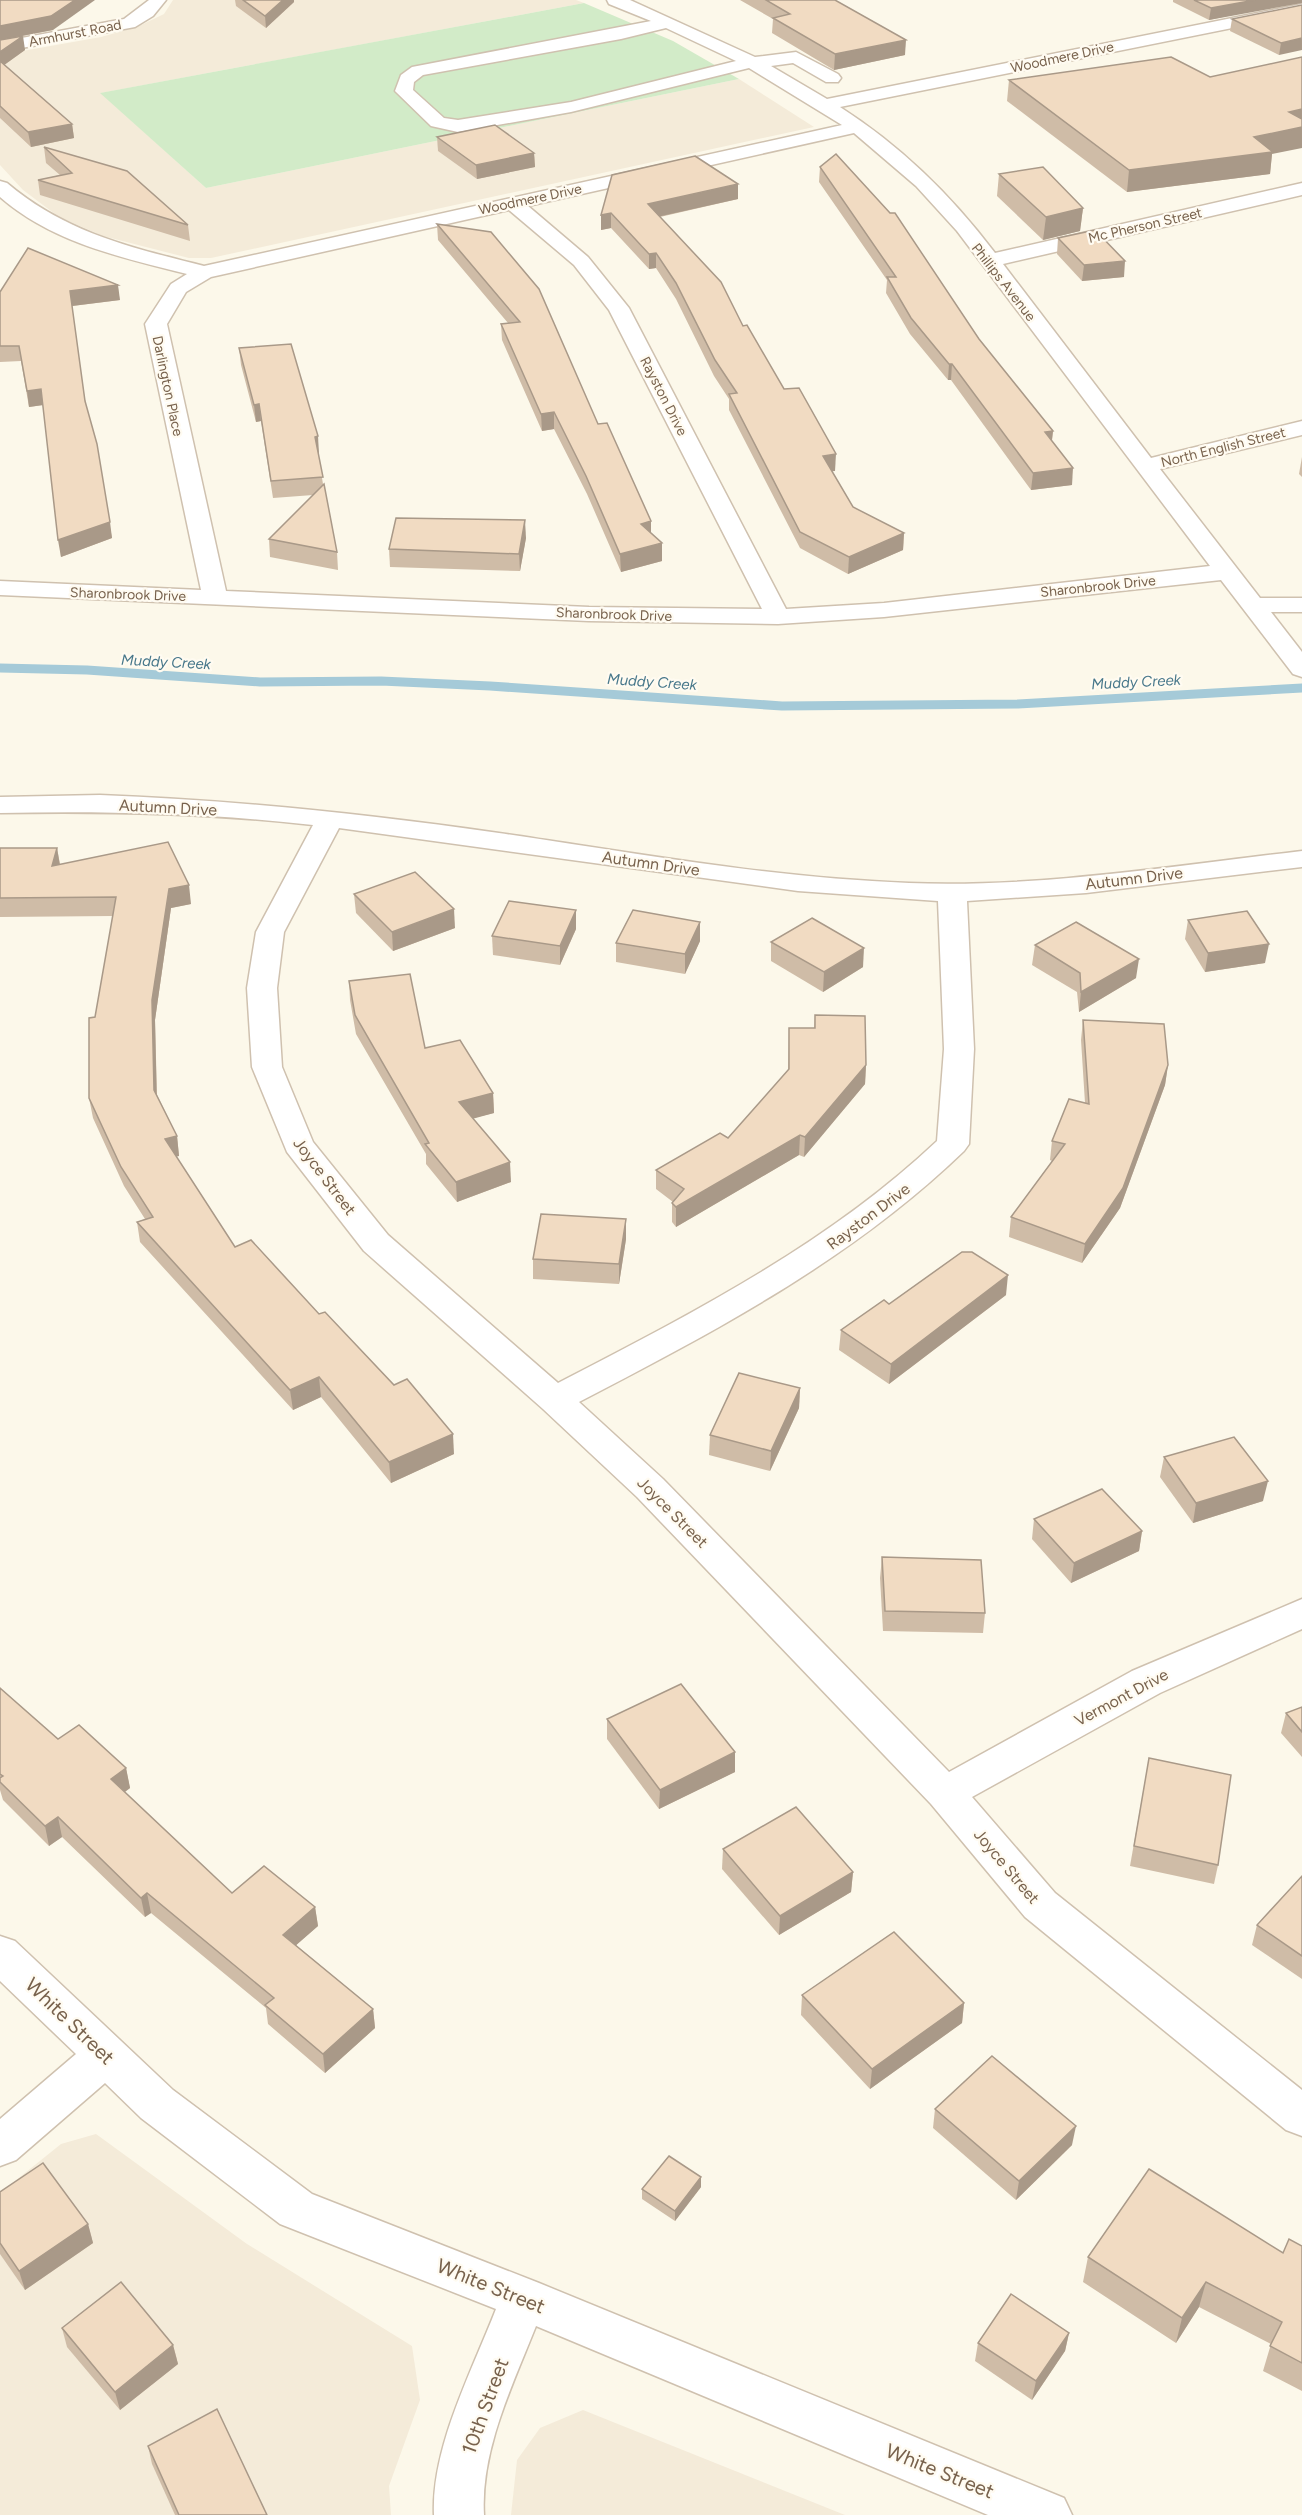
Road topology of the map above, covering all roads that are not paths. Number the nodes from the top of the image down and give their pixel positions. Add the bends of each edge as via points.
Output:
1 (615, 0) edge
2 (152, 6) edge
3 (1302, 9) edge
4 (1282, 13) junction
5 (668, 22) junction
6 (1302, 23) edge
7 (0, 47) edge
8 (750, 63) junction
9 (844, 79) junction
10 (790, 86) junction
11 (891, 91) junction
12 (823, 105) junction
13 (857, 127) junction
14 (0, 187) edge
15 (1302, 189) edge
16 (513, 203) junction
17 (988, 261) junction
18 (204, 272) junction
19 (1302, 428) edge
20 (1145, 466) junction
21 (1226, 572) junction
22 (0, 588) edge
23 (215, 597) junction
24 (1252, 605) junction
25 (1302, 605) edge
26 (777, 617) junction
27 (1298, 664) edge
28 (0, 805) edge
29 (330, 819) junction
30 (1302, 858) edge
31 (952, 893) junction
32 (555, 1400) junction
33 (1302, 1613) edge
34 (945, 1793) junction
35 (0, 1954) edge
36 (105, 2055) junction
37 (1302, 2116) edge
38 (0, 2146) edge
39 (524, 2298) junction
40 (459, 2515) edge
41 (1047, 2515) edge

1 - 5 street, Phillips Avenue
2 - 7 street, Armhurst Road via 129,22
3 - 4 street, Woodmere Drive
4 - 6 street
4 - 11 street, Woodmere Drive
5 - 8 street, Phillips Avenue
5 - 8 street via 418,70 408,76 404,91 438,123 458,126 571,107
8 - 9 street via 796,57
8 - 10 street, Phillips Avenue
9 - 10 street
9 - 11 street via 879,84
10 - 12 street, Phillips Avenue
11 - 12 street, Woodmere Drive
12 - 13 street, Phillips Avenue
13 - 16 street, Woodmere Drive
13 - 17 street, Phillips Avenue via 918,176
14 - 18 street via 50,225 102,246
15 - 17 street, Mc Pherson Street
16 - 18 street, Woodmere Drive
16 - 26 street, Rayston Drive via 581,261 619,308
17 - 20 street, Phillips Avenue
18 - 23 street, Darlington Place via 178,288 156,324
19 - 20 street, North English Street
20 - 21 street, Phillips Avenue
21 - 24 street, Phillips Avenue
21 - 26 street, Sharonbrook Drive via 884,610
22 - 23 street, Sharonbrook Drive
23 - 26 street, Sharonbrook Drive via 589,614
24 - 25 street
24 - 27 street, Phillips Avenue
28 - 29 street, Autumn Drive via 75,802
29 - 31 street, Autumn Drive via 800,884
29 - 32 street, Joyce Street via 270,932 262,988 267,1067 297,1145 376,1243
30 - 31 street, Autumn Drive via 1088,884
31 - 32 street, Rayston Drive via 959,1049 953,1144 911,1184 832,1244 692,1328
32 - 34 street, Joyce Street via 650,1488
33 - 34 street, Vermont Drive via 1146,1682
34 - 37 street, Joyce Street via 1040,1905
35 - 36 street, White Street
36 - 38 street
36 - 39 street, White Street via 157,2104 296,2209
39 - 40 street, 10th Street via 466,2455 456,2505
39 - 41 street, White Street

